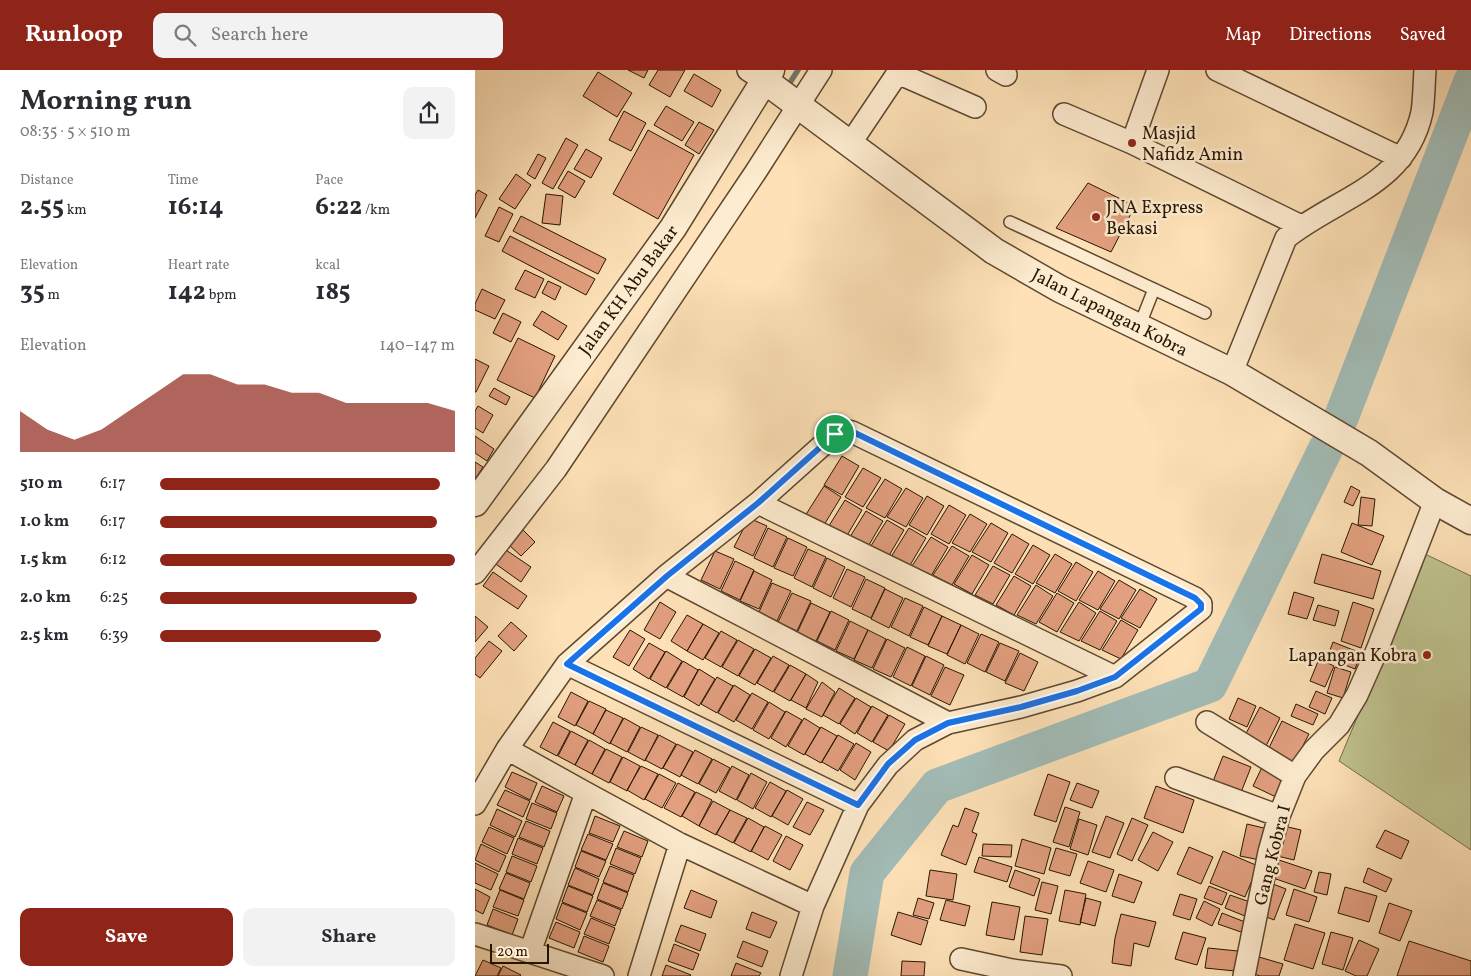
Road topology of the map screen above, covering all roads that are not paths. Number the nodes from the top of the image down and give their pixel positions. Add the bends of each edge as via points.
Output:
1 (821, 70) edge
2 (1158, 70) edge
3 (1217, 70) edge
4 (1425, 70) edge
5 (761, 73) edge
6 (798, 104) junction
7 (975, 107) dead end
8 (1064, 114) dead end
9 (1132, 143) junction
10 (849, 144) junction
11 (1401, 158) junction
12 (1010, 222) dead end
13 (1301, 226) junction
14 (1154, 289) junction
15 (1205, 313) dead end
16 (1139, 327) junction
17 (1232, 372) junction
18 (1435, 501) junction
19 (475, 503) edge
20 (758, 503) junction
21 (1471, 521) edge
22 (478, 561) edge
23 (667, 576) junction
24 (567, 664) junction
25 (1115, 677) junction
26 (1207, 722) dead end
27 (948, 723) junction
28 (507, 748) junction
29 (1295, 776) junction
30 (1175, 778) dead end
31 (586, 793) junction
32 (475, 804) edge
33 (858, 805) junction
34 (1279, 816) junction
35 (680, 844) junction
36 (813, 906) junction
37 (475, 934) edge
38 (530, 952) junction
39 (961, 959) dead end
40 (603, 976) edge
41 (639, 976) edge
42 (791, 976) edge
43 (1061, 976) edge
44 (1244, 976) edge

1 - 6 street
2 - 9 street
3 - 11 street
4 - 11 street via 1422,111 1414,136
5 - 6 street, Jalan Lapangan Kobra
5 - 19 street, Jalan KH Abu Bakar via 673,228
6 - 10 street, Jalan Lapangan Kobra
6 - 22 street via 556,469
7 - 10 street via 901,75 895,77
8 - 9 street
9 - 13 street
10 - 16 street, Jalan Lapangan Kobra via 994,251 1060,289
11 - 13 street via 1377,181
12 - 14 lane
13 - 17 street via 1286,238
14 - 15 lane
14 - 16 lane
16 - 17 street, Jalan Lapangan Kobra
17 - 18 street, Jalan Lapangan Kobra via 1369,454
18 - 21 street, Jalan Lapangan Kobra
18 - 29 street, Gang Kobra I via 1357,695 1339,725 1314,750
20 - 23 street
20 - 25 street
20 - 25 street via 835,434 843,430 853,432 1195,598 1201,604 1201,609
23 - 24 street
23 - 27 street
24 - 28 street
24 - 33 street
25 - 27 street via 1021,707
26 - 29 street
27 - 33 street via 915,740 888,764
28 - 31 street
28 - 32 street
29 - 34 street, Gang Kobra I
30 - 34 street
31 - 35 street
31 - 38 street
33 - 36 street
34 - 44 street, Gang Kobra I
35 - 36 street
35 - 41 street
36 - 42 street
37 - 38 street
38 - 40 street
39 - 43 street

